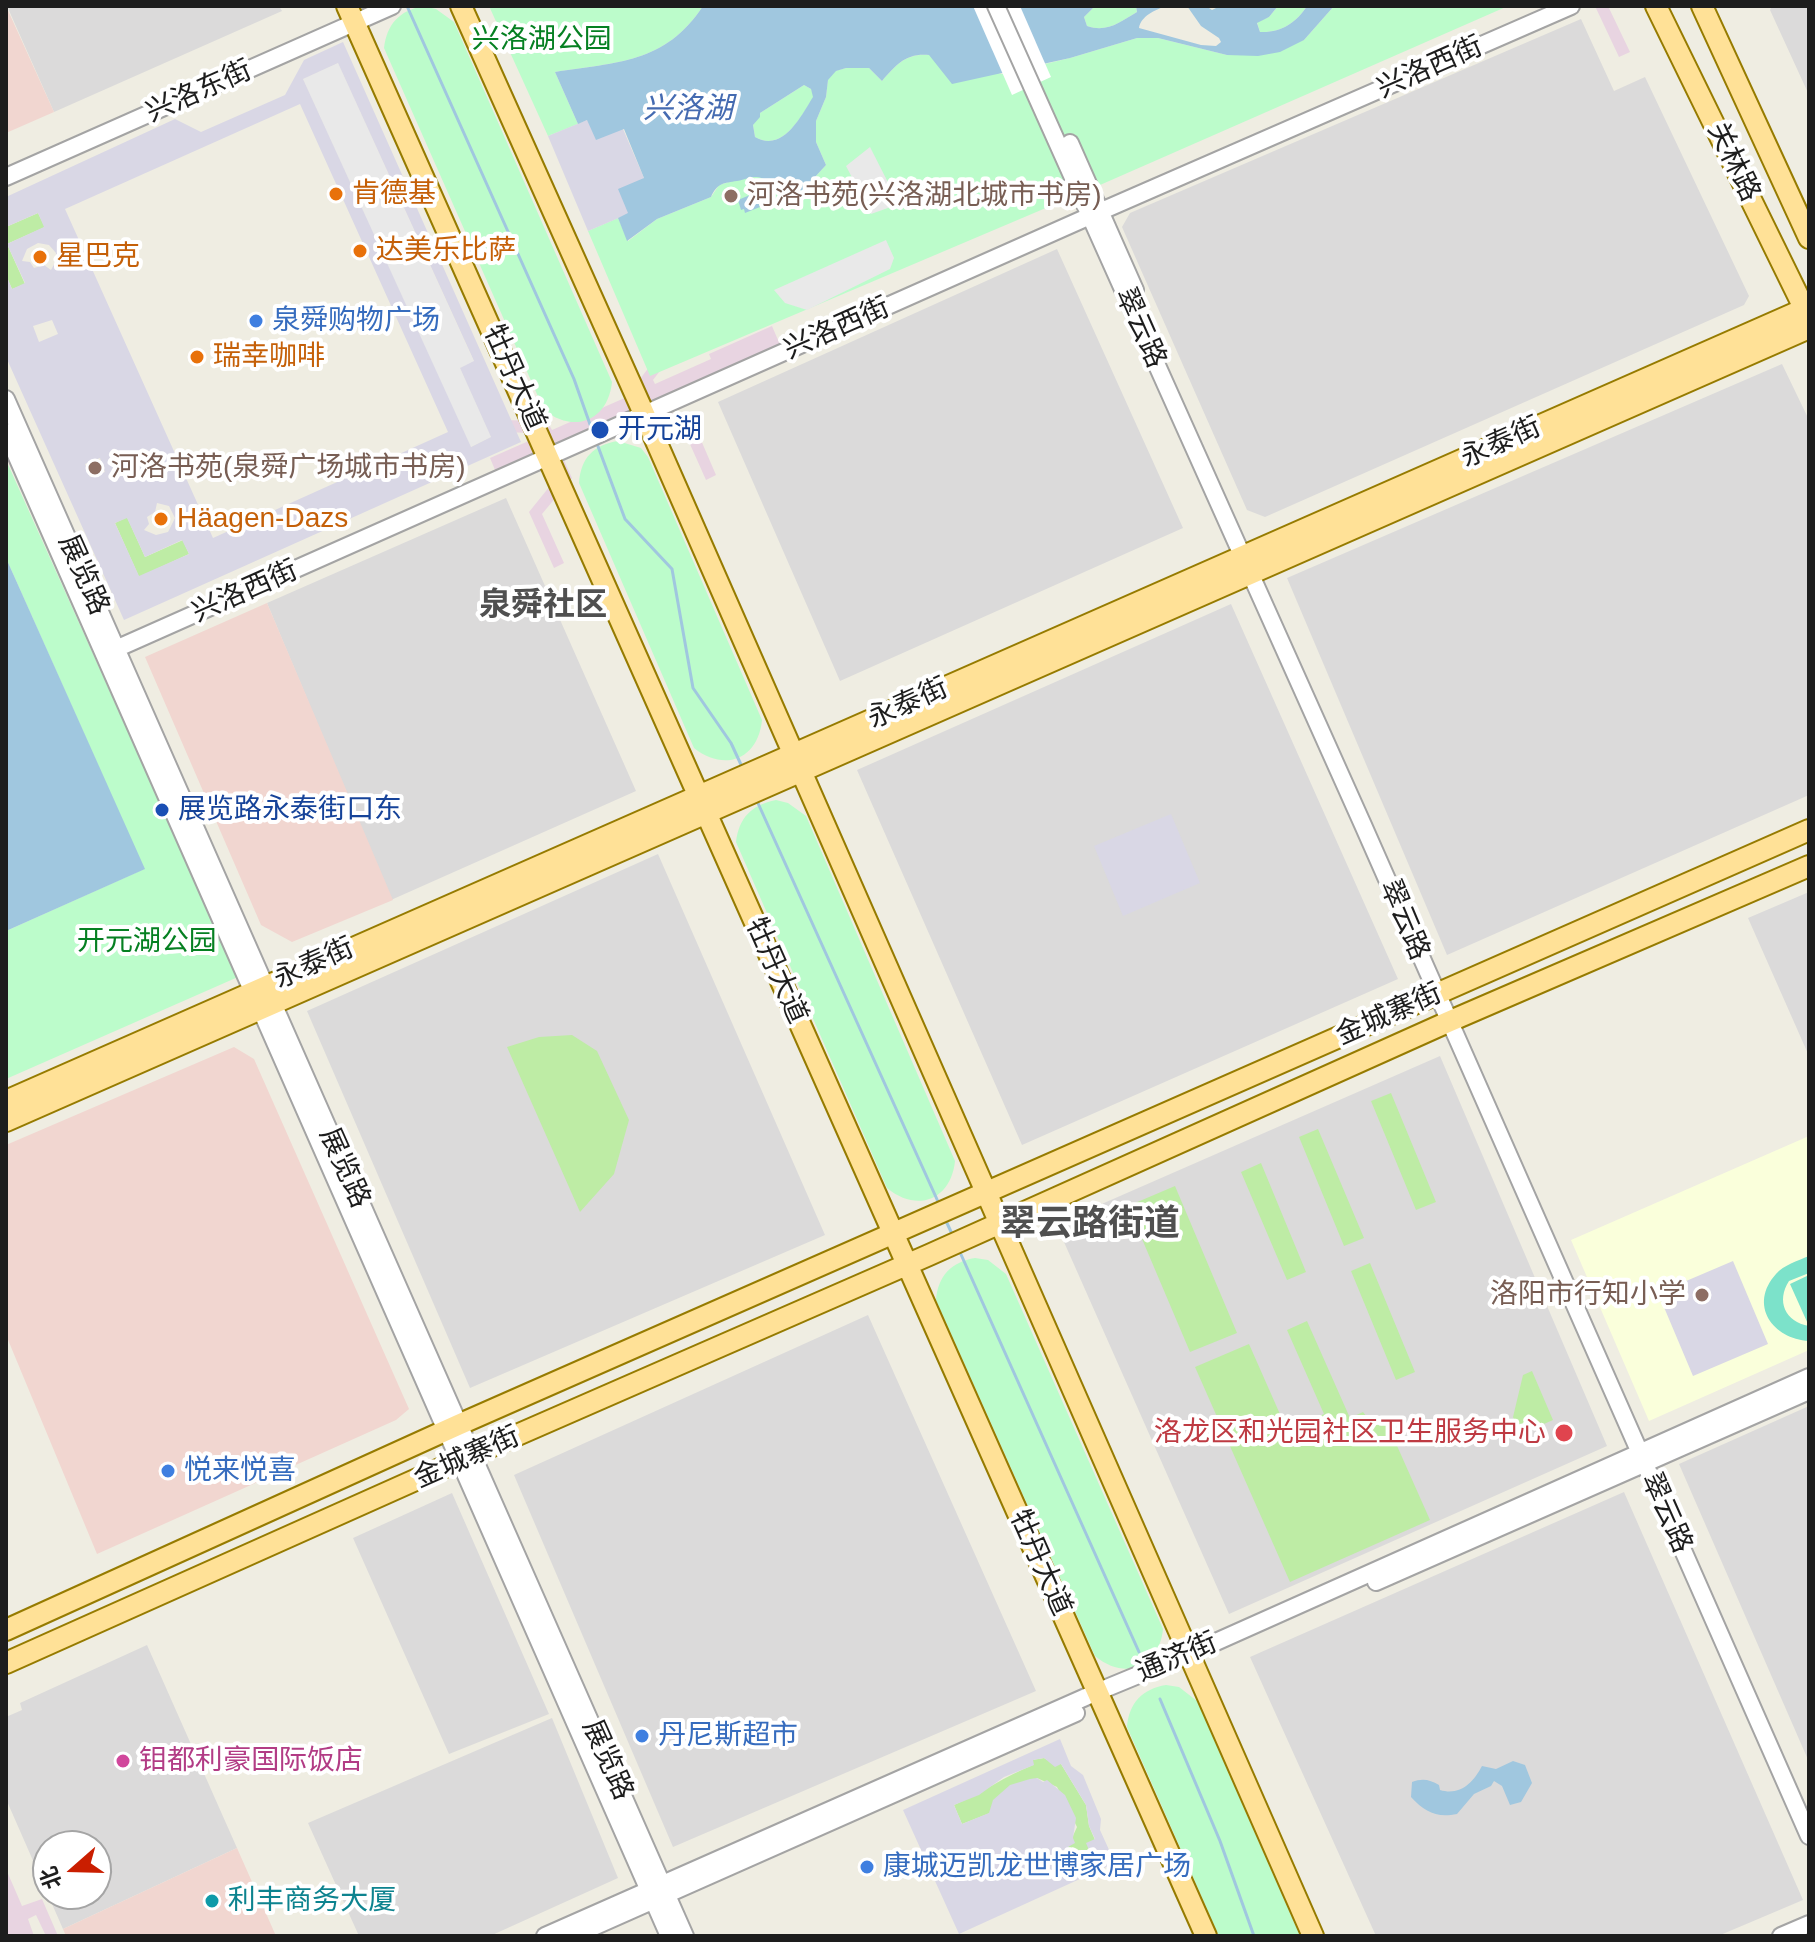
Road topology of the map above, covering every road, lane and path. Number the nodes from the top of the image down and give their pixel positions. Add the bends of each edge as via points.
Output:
1 (392, 6) edge
2 (461, 6) edge
3 (996, 6) edge
4 (1007, 6) edge
5 (1549, 6) edge
6 (1571, 6) edge
7 (1656, 6) edge
8 (1702, 6) edge
9 (355, 12) edge
10 (1035, 81) junction
11 (6, 167) edge
12 (6, 177) edge
13 (1094, 210) junction
14 (1809, 238) edge
15 (1808, 316) edge
16 (6, 399) edge
17 (643, 411) junction
18 (6, 432) edge
19 (547, 452) junction
20 (1251, 564) junction
21 (108, 648) junction
22 (796, 764) junction
23 (702, 805) junction
24 (1809, 830) edge
25 (1809, 866) edge
26 (1440, 992) junction
27 (261, 997) junction
28 (1453, 1020) junction
29 (6, 1101) edge
30 (6, 1121) edge
31 (978, 1197) junction
32 (991, 1228) junction
33 (893, 1234) junction
34 (907, 1265) junction
35 (1809, 1377) edge
36 (1809, 1391) edge
37 (452, 1428) junction
38 (1646, 1457) junction
39 (466, 1458) junction
40 (6, 1630) edge
41 (1191, 1658) junction
42 (6, 1663) edge
43 (1099, 1697) junction
44 (1809, 1809) edge
45 (1809, 1836) edge
46 (658, 1893) junction
47 (1809, 1924) edge
48 (545, 1936) edge
49 (573, 1936) edge
50 (669, 1936) edge
51 (685, 1936) edge
52 (1206, 1936) edge
53 (1313, 1936) edge
54 (1781, 1936) edge

1 - 9 street, 兴洛东街
2 - 17 main road
3 - 10 street, 翠云路
4 - 10 street, 翠云路
5 - 13 street, 兴洛西街
6 - 13 street, 兴洛西街
7 - 15 main road, 关林路
8 - 14 main road, 关林路
9 - 11 street, 兴洛东街
9 - 12 street, 兴洛东街
9 - 19 main road, 牡丹大道
10 - 13 street, 翠云路
13 - 17 street, 兴洛西街
13 - 20 street, 翠云路
15 - 20 main road, 永泰街
16 - 21 street, 展览路
17 - 19 street, 兴洛西街
17 - 22 main road
18 - 21 street, 展览路
19 - 21 street, 兴洛西街
19 - 23 main road, 牡丹大道
20 - 22 main road, 永泰街
20 - 26 street, 翠云路
21 - 27 street, 展览路
22 - 23 main road, 永泰街
22 - 31 main road
23 - 27 main road, 永泰街
23 - 33 main road, 牡丹大道
24 - 26 main road, 金城寨街
25 - 28 main road, 金城寨街
26 - 28 street, 翠云路
26 - 31 main road, 金城寨街
27 - 29 main road, 永泰街
27 - 30 main road, 永泰街
27 - 37 street, 展览路
28 - 32 main road, 金城寨街
28 - 38 street, 翠云路
31 - 32 main road
31 - 33 main road, 金城寨街
32 - 34 main road, 金城寨街
32 - 41 main road
33 - 34 main road, 牡丹大道
33 - 37 main road, 金城寨街
34 - 39 main road, 金城寨街
34 - 43 main road, 牡丹大道
35 - 38 street, 通济街
36 - 38 street, 通济街
37 - 39 street, 展览路
37 - 40 main road, 金城寨街
38 - 41 street, 通济街
38 - 44 street, 翠云路
38 - 45 street, 翠云路
39 - 42 main road, 金城寨街
39 - 46 street, 展览路
41 - 43 street, 通济街
41 - 53 main road
43 - 46 street, 通济街
43 - 52 main road, 牡丹大道
46 - 48 street, 通济街
46 - 49 street, 通济街
46 - 50 street, 展览路
46 - 51 street, 展览路
47 - 54 street

